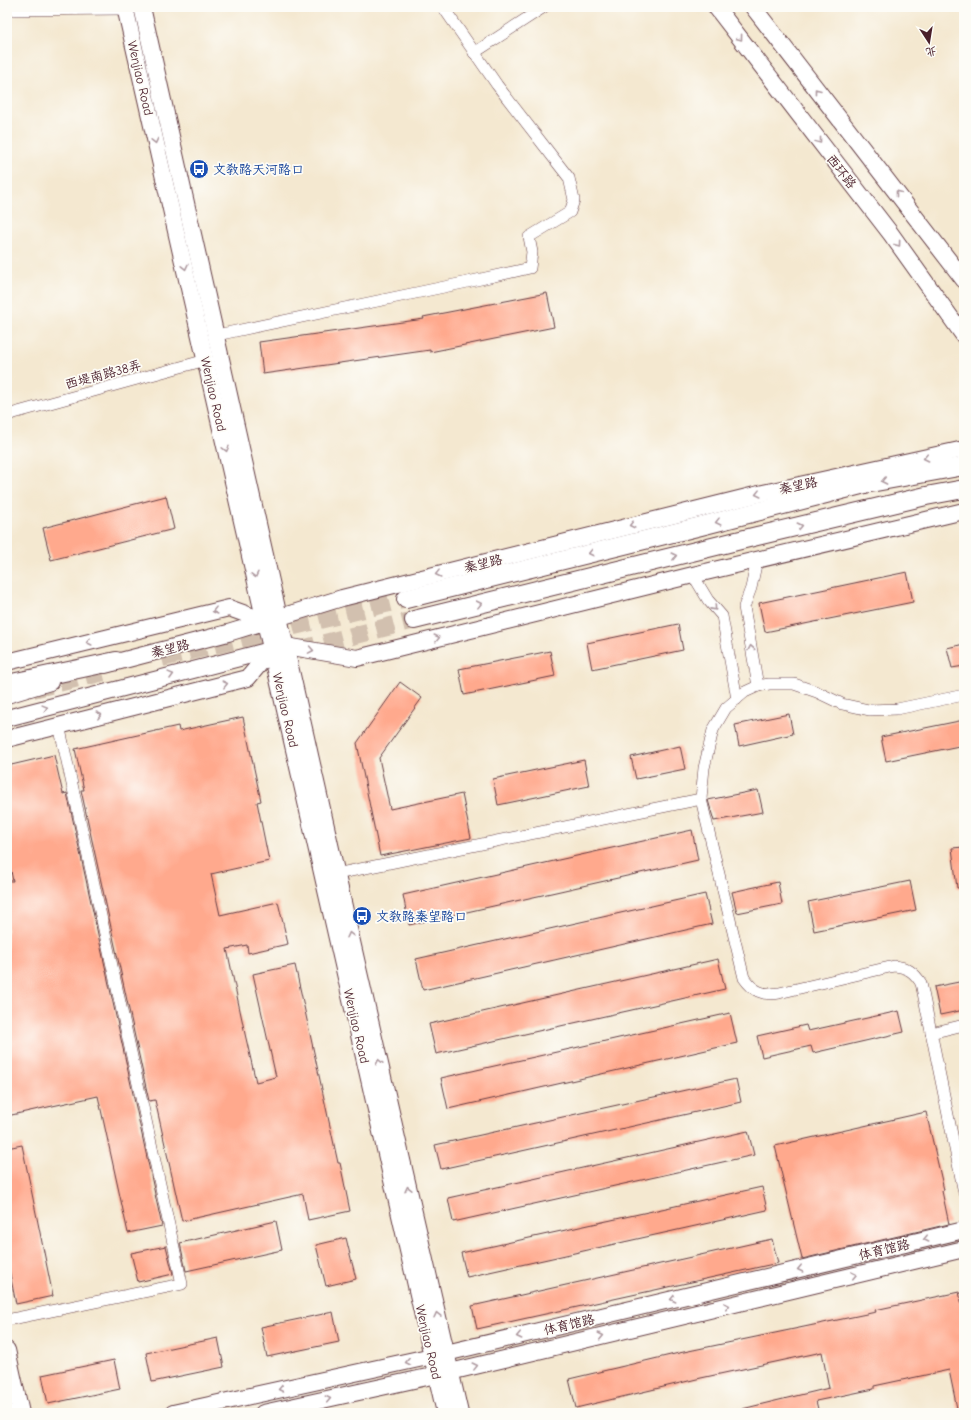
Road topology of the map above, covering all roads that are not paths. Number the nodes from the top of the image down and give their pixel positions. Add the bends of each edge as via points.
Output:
1 (142, 7) edge
2 (442, 7) edge
3 (544, 7) edge
4 (716, 7) edge
5 (753, 7) edge
6 (125, 8) edge
7 (7, 10) edge
8 (474, 53) junction
9 (964, 280) edge
10 (217, 335) junction
11 (964, 336) edge
12 (206, 360) junction
13 (7, 415) edge
14 (964, 449) edge
15 (964, 466) edge
16 (964, 489) edge
17 (964, 511) edge
18 (757, 560) junction
19 (693, 575) junction
20 (406, 599) tunnel mouth
21 (272, 619) junction
22 (414, 620) tunnel mouth
23 (279, 648) junction
24 (116, 661) junction
25 (7, 662) edge
26 (7, 684) edge
27 (758, 686) junction
28 (7, 695) edge
29 (964, 695) edge
30 (737, 699) junction
31 (7, 718) edge
32 (59, 725) junction
33 (7, 738) edge
34 (701, 799) junction
35 (336, 874) junction
36 (964, 1025) edge
37 (931, 1033) junction
38 (964, 1193) edge
39 (964, 1230) edge
40 (964, 1249) edge
41 (7, 1320) edge
42 (7, 1350) edge
43 (439, 1355) junction
44 (443, 1374) junction
45 (21, 1413) edge
46 (173, 1413) edge
47 (263, 1413) edge
48 (445, 1413) edge
49 (460, 1413) edge

1 - 10 main road, Wenjiao Road
2 - 8 street
3 - 8 street
4 -> 11 main road, 西环路 via 891,234
9 -> 5 main road
6 - 7 street
6 -> 12 main road, Wenjiao Road
8 - 10 street via 569,178 574,200 570,212 529,237 532,252 530,268
10 - 21 main road, Wenjiao Road
12 - 13 street, 西堤南路38弄
12 -> 21 main road, Wenjiao Road
14 -> 21 main road, 秦望路 via 763,493 342,598
15 -> 20 main road, 秦望路 via 865,484
22 -> 16 main road via 757,536
17 - 18 main road, 秦望路
18 - 19 main road, 秦望路
27 -> 18 street via 744,607
23 -> 19 main road, 秦望路 via 357,658
19 -> 30 street via 708,600 722,616
21 - 23 main road, Wenjiao Road
21 - 24 main road, 秦望路 via 228,633
21 -> 25 main road via 229,608
31 -> 23 main road, 秦望路
32 -> 23 main road via 248,678
23 - 35 main road, Wenjiao Road
23 - 43 main road, Wenjiao Road
24 - 26 main road
24 - 28 main road, 秦望路
27 - 29 street via 794,684 842,704 869,710 897,709
27 - 30 street
30 - 34 street via 726,708 713,730 704,768
32 - 33 main road
32 - 41 street via 182,1284
34 - 35 street
34 - 37 street via 744,978 749,985 762,993 770,994 894,966 902,967 910,970 921,983
43 -> 35 main road, Wenjiao Road
36 - 37 street
37 - 38 street
39 -> 43 main road, 体育馆路
44 -> 40 main road, 体育馆路
42 - 45 main road
43 - 44 main road, Wenjiao Road
43 -> 46 main road, 体育馆路
47 -> 44 main road, 体育馆路
44 - 48 main road, Wenjiao Road
44 - 49 main road, Wenjiao Road

